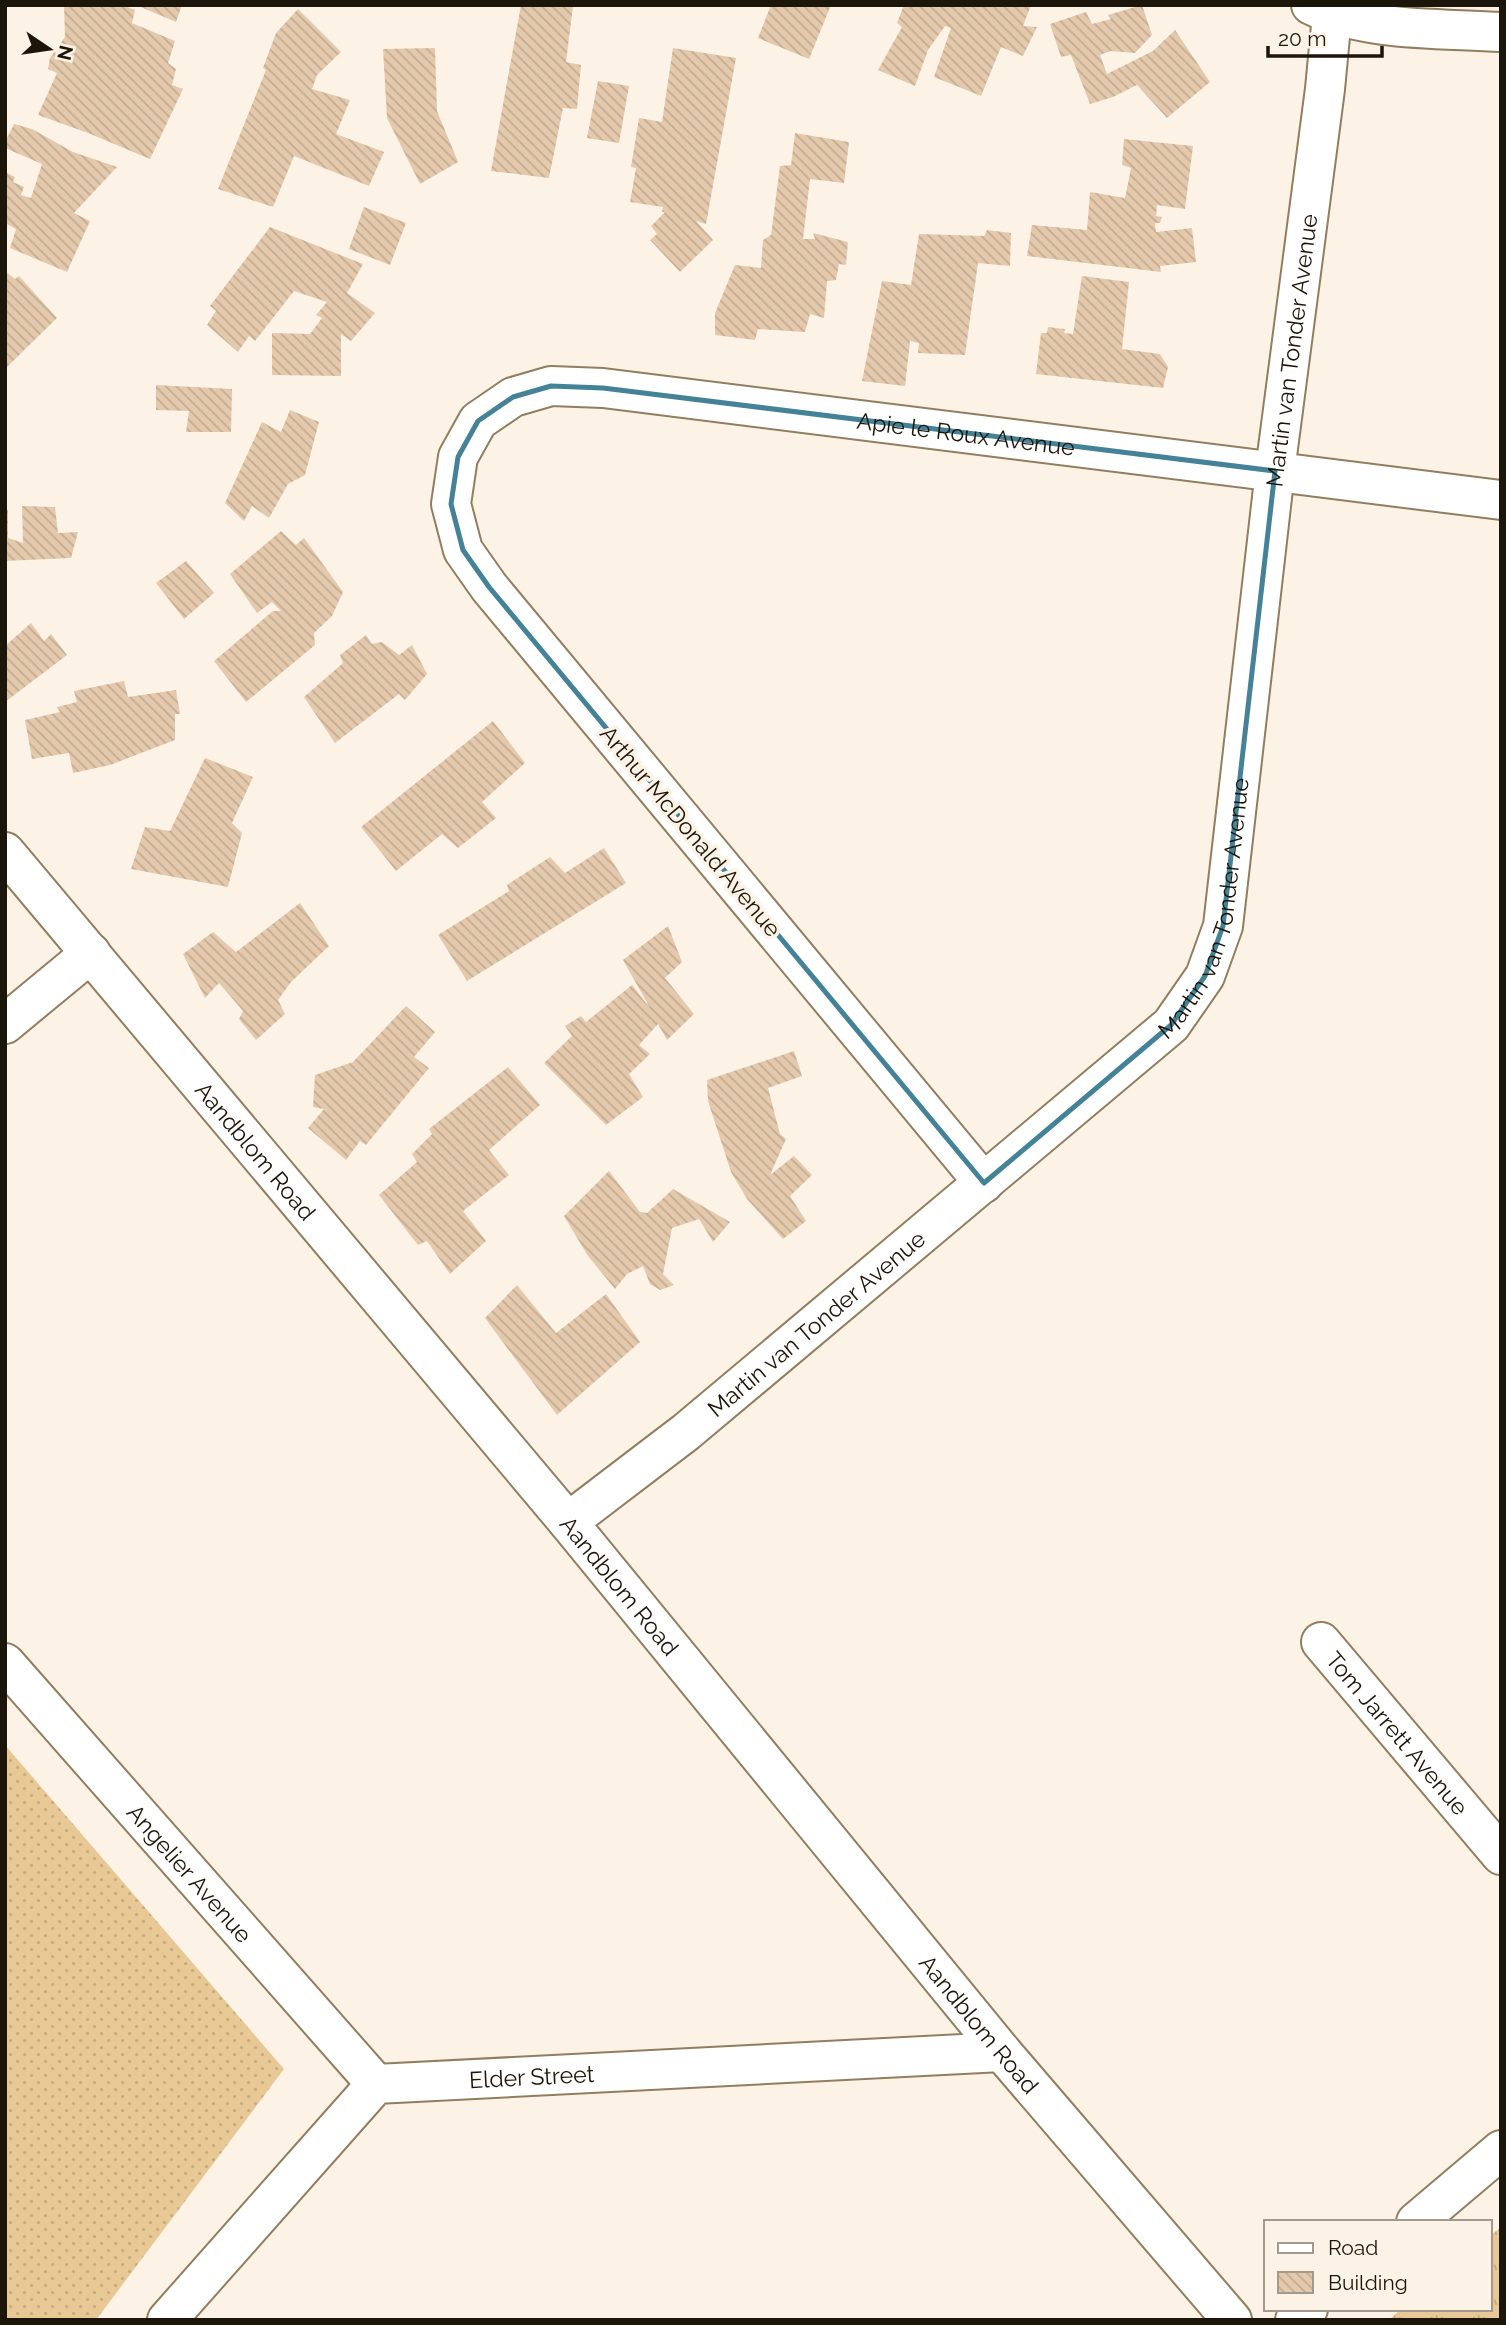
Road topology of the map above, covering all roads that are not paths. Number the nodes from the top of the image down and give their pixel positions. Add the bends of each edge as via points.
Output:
1 (1322, 10) edge
2 (1501, 32) edge
3 (458, 457) joint
4 (1275, 471) junction
5 (1501, 500) edge
6 (5, 852) edge
7 (90, 953) junction
8 (5, 1024) edge
9 (984, 1183) junction
10 (568, 1522) junction
11 (1321, 1642) dead end
12 (5, 1663) edge
13 (1501, 1854) edge
14 (1002, 2052) junction
15 (376, 2084) junction
16 (1501, 2150) edge
17 (1418, 2220) edge
18 (167, 2320) edge
19 (1232, 2320) edge

1 - 2 street via 1382,24
1 - 4 street, Martin van Tonder Avenue via 1325,89
3 - 4 street, Apie le Roux Avenue via 478,421 513,397 551,386 617,390
3 - 9 street, Arthur McDonald Avenue via 451,504 463,550 489,587
4 - 5 street, Apie le Roux Avenue
4 - 9 street, Martin van Tonder Avenue via 1223,926 1205,976 1171,1025
6 - 7 street, Aandblom Road
7 - 8 street
7 - 10 street, Aandblom Road
9 - 10 street, Martin van Tonder Avenue via 686,1432
10 - 14 street, Aandblom Road
11 - 13 street, Tom Jarrett Avenue
12 - 15 street, Angelier Avenue
14 - 15 street, Elder Street
14 - 19 street, Aandblom Road
15 - 18 street
16 - 17 street

